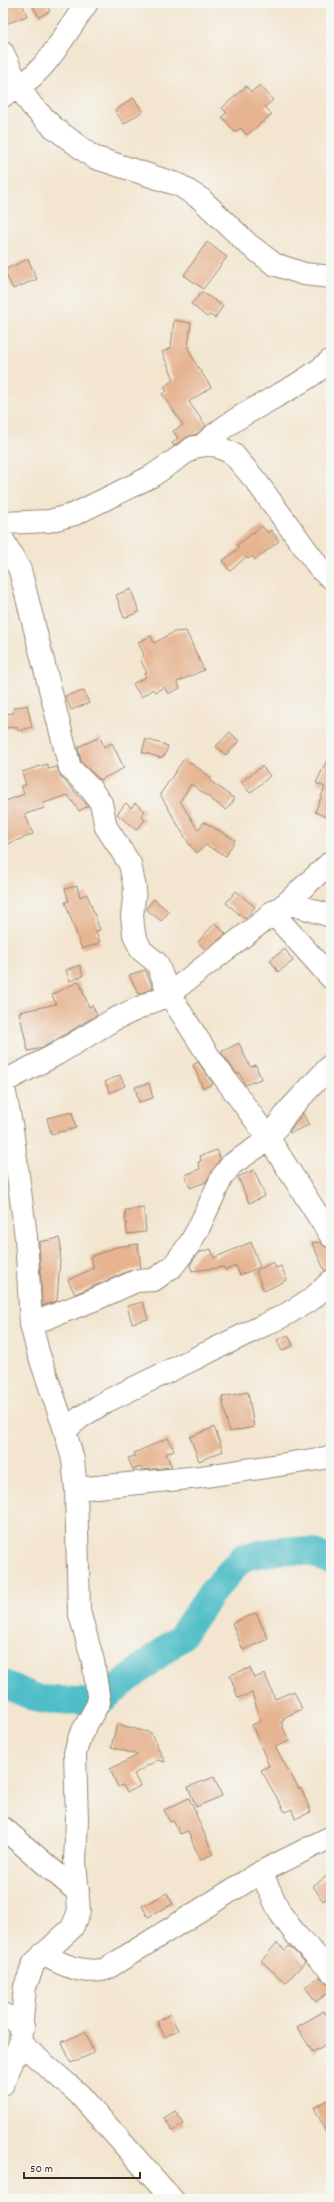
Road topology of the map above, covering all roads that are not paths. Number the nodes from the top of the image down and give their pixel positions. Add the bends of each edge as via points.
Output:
1 (87, 3) edge
2 (3, 53) edge
3 (11, 92) edge
4 (331, 277) edge
5 (331, 360) edge
6 (204, 444) junction
7 (3, 524) edge
8 (3, 540) edge
9 (331, 578) edge
10 (331, 862) edge
11 (279, 908) junction
12 (331, 916) edge
13 (331, 978) edge
14 (169, 994) junction
15 (331, 1065) edge
16 (3, 1082) edge
17 (269, 1139) junction
18 (331, 1236) edge
19 (331, 1282) edge
20 (31, 1324) junction
21 (65, 1430) junction
22 (331, 1457) edge
23 (76, 1489) junction
24 (3, 1828) edge
25 (331, 1837) edge
26 (261, 1872) junction
27 (78, 1892) junction
28 (43, 1954) junction
29 (331, 1971) edge
30 (3, 2014) edge
31 (22, 2035) junction
32 (3, 2084) edge
33 (172, 2199) edge

1 - 3 street via 55,51 34,76
2 - 3 street
3 - 4 street via 32,106 53,127 92,157 179,185 201,199 248,244 274,264 304,274
5 - 6 street via 308,378 222,429
6 - 7 street via 194,447 152,476 75,514 49,521
6 - 9 street via 213,444 233,454 256,481 321,570
8 - 14 street via 20,570 70,768 101,803 106,826 130,864 135,889 132,916 134,934 142,950 157,963
10 - 11 street
11 - 12 street
11 - 13 street
11 - 14 street
14 - 16 street via 113,1020 57,1054
14 - 17 street via 210,1058
15 - 17 street via 288,1111
16 - 20 street via 12,1129 26,1237
17 - 18 street
17 - 20 street via 232,1164 222,1177 199,1227 173,1266 154,1280 136,1281
19 - 21 street via 312,1299 285,1315 107,1400
20 - 21 street via 47,1383
21 - 23 street via 73,1460
22 - 23 street via 200,1477
23 - 27 street via 79,1611 93,1661 99,1702 80,1736 75,1753 77,1820 74,1860
24 - 27 street
25 - 26 street
26 - 28 street via 106,1969 82,1970 62,1965
26 - 29 street via 280,1913 297,1936
27 - 28 street via 79,1911 72,1928
28 - 31 street via 34,1963 25,1987
30 - 31 street
31 - 32 street
31 - 33 street via 79,2094

